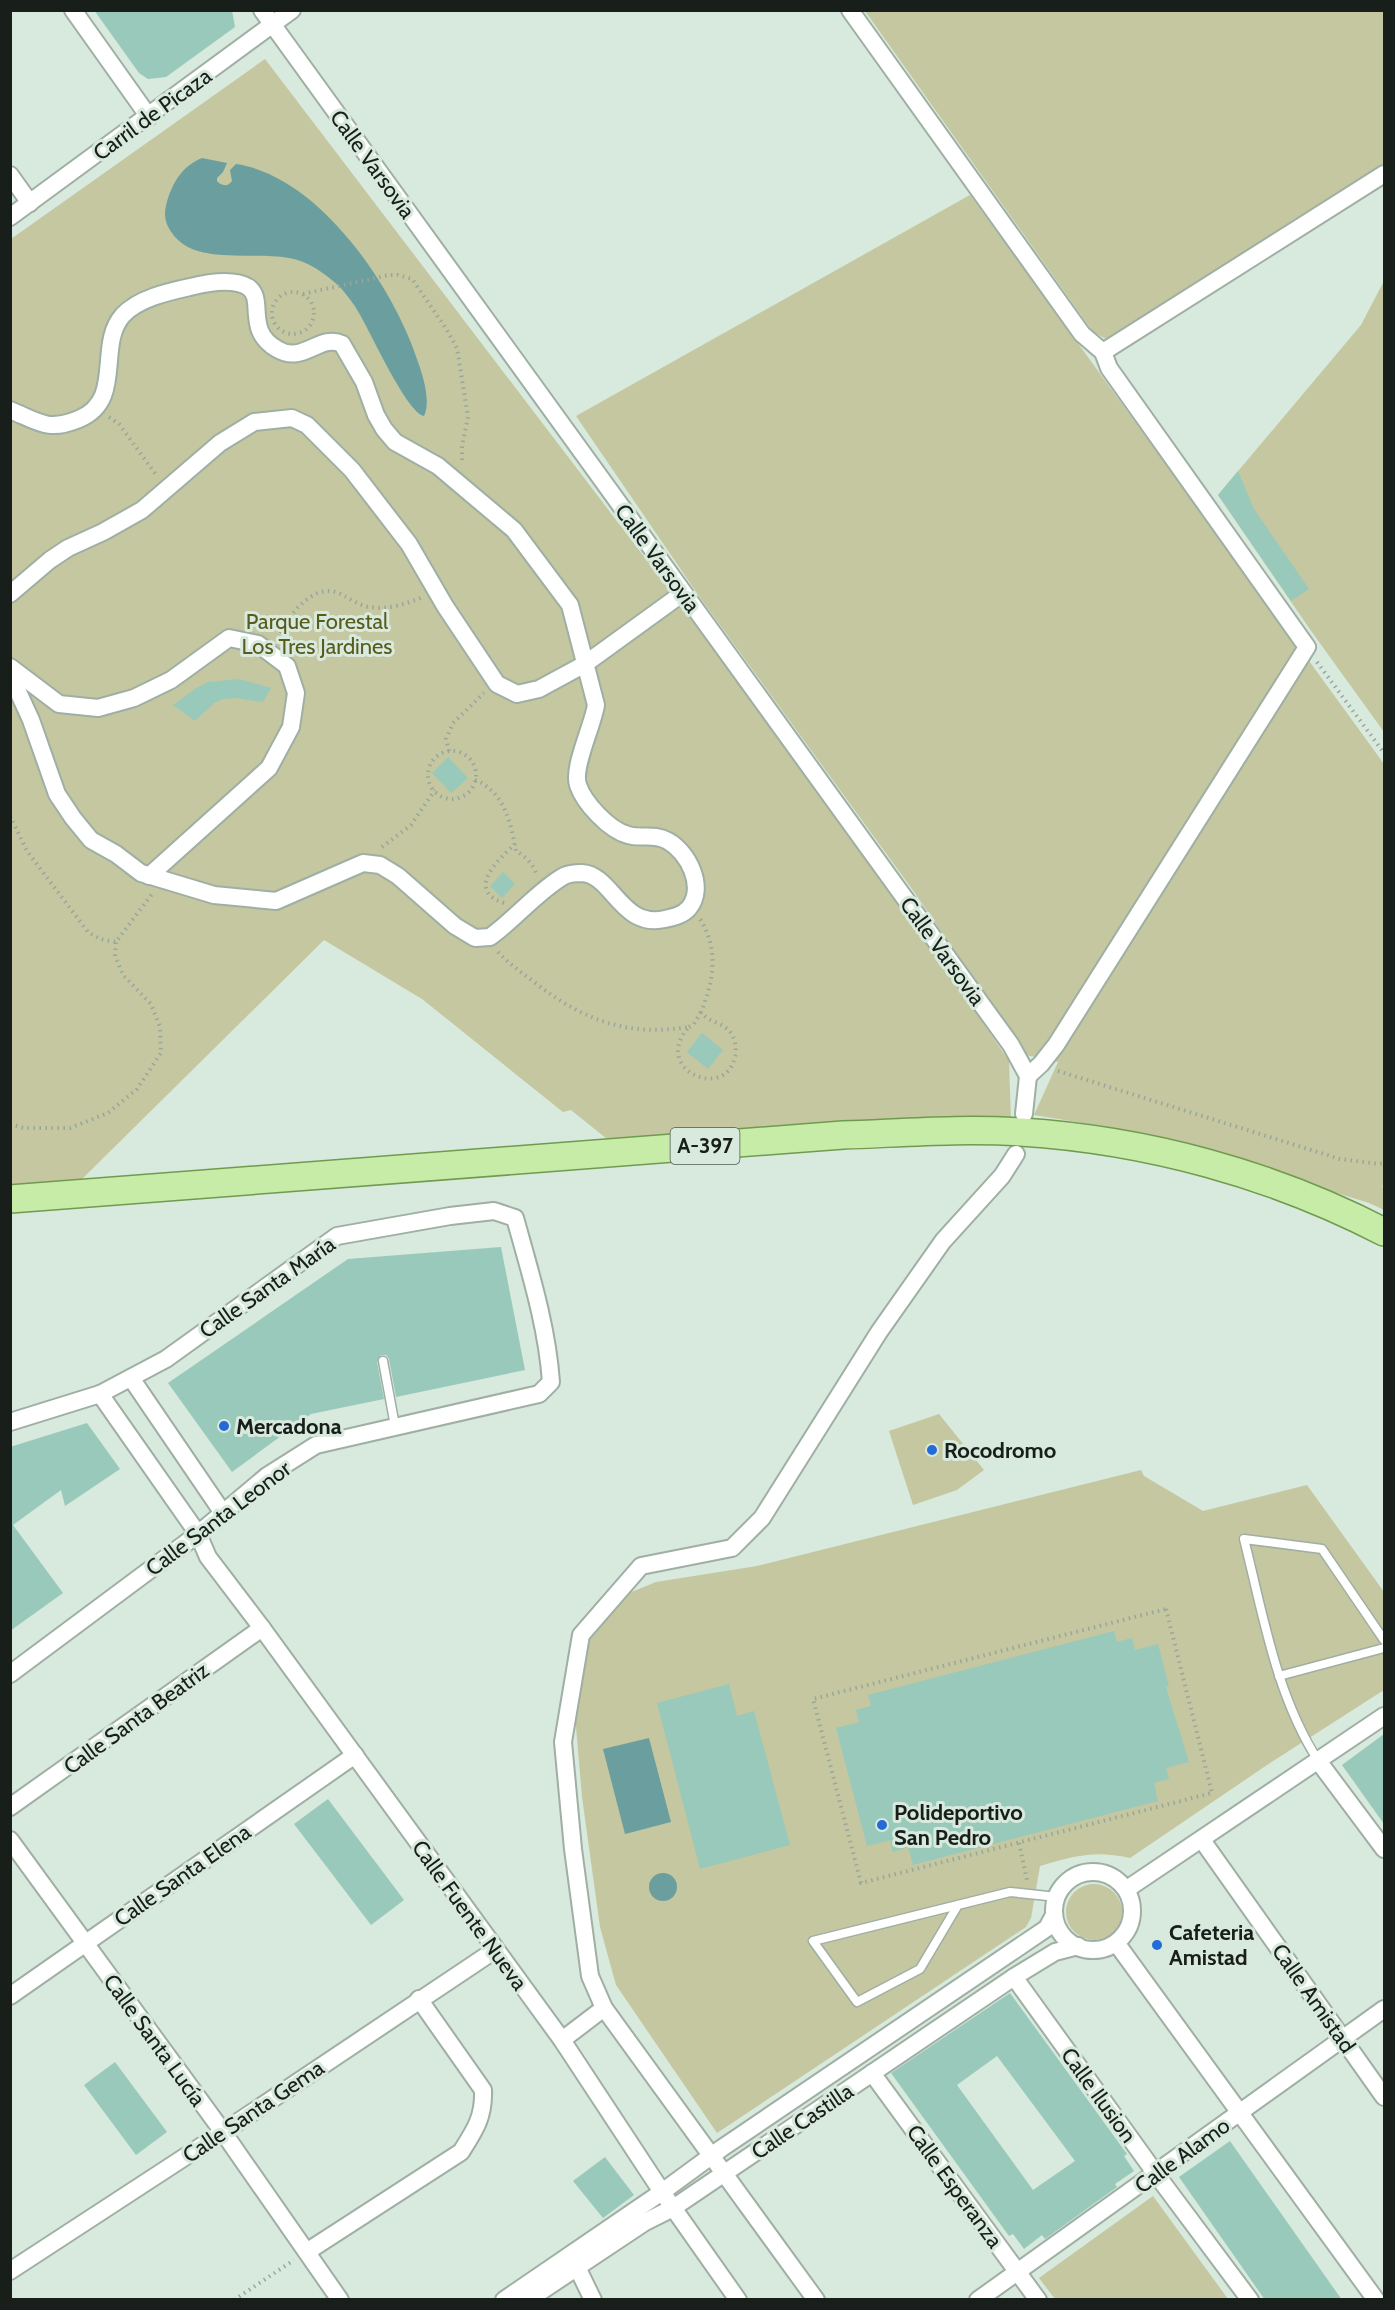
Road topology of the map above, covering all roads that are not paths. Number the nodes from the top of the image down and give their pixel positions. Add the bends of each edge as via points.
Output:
1 (73, 10) edge
2 (262, 10) edge
3 (292, 10) edge
4 (850, 10) edge
5 (273, 25) junction
6 (149, 117) junction
7 (1384, 174) edge
8 (10, 175) edge
9 (30, 203) junction
10 (10, 217) edge
11 (1103, 352) junction
12 (10, 410) edge
13 (683, 593) junction
14 (10, 594) edge
15 (585, 664) junction
16 (10, 666) edge
17 (10, 674) edge
18 (156, 878) junction
19 (1028, 1076) junction
20 (1024, 1114) dead end
21 (1016, 1154) dead end
22 (10, 1199) edge
23 (1384, 1232) edge
24 (383, 1361) dead end
25 (131, 1378) junction
26 (551, 1382) joint
27 (100, 1394) junction
28 (10, 1422) edge
29 (395, 1426) junction
30 (223, 1513) junction
31 (198, 1534) junction
32 (262, 1628) junction
33 (1384, 1640) edge
34 (1384, 1648) edge
35 (11, 1673) edge
36 (1280, 1676) junction
37 (1384, 1716) edge
38 (354, 1755) junction
39 (1319, 1762) junction
40 (10, 1808) edge
41 (10, 1839) edge
42 (1202, 1840) junction
43 (1384, 1849) edge
44 (1127, 1889) junction
45 (1059, 1892) junction
46 (958, 1905) junction
47 (1054, 1915) junction
48 (85, 1943) junction
49 (1117, 1944) junction
50 (1078, 1946) junction
51 (495, 1950) junction
52 (1014, 1977) junction
53 (10, 1996) edge
54 (419, 1999) junction
55 (604, 2008) junction
56 (1384, 2009) edge
57 (1344, 2039) junction
58 (562, 2040) junction
59 (872, 2073) junction
60 (1384, 2097) edge
61 (1241, 2113) junction
62 (223, 2132) junction
63 (711, 2157) junction
64 (724, 2174) junction
65 (1156, 2174) junction
66 (662, 2192) junction
67 (673, 2208) junction
68 (308, 2251) junction
69 (577, 2267) junction
70 (10, 2271) edge
71 (1017, 2271) junction
72 (340, 2300) edge
73 (504, 2300) edge
74 (528, 2300) edge
75 (593, 2300) edge
76 (738, 2300) edge
77 (816, 2300) edge
78 (978, 2300) edge
79 (1038, 2300) edge
80 (1250, 2300) edge
81 (1376, 2300) edge

1 - 6 street
2 - 5 street, Calle Varsovia
3 - 5 street, Carril de Picaza
4 - 11 street via 1082,334
5 - 6 street, Carril de Picaza
5 - 13 street, Calle Varsovia
6 - 9 street, Carril de Picaza
7 - 11 street
8 - 9 street
9 - 10 street, Carril de Picaza
11 - 19 street via 1110,368 1307,647 1075,1015
12 - 15 street via 44,425 71,423 96,409 104,398 113,334 124,314 151,299 199,284 244,285 256,294 258,326 269,343 298,353 328,340 342,344 364,382 376,415 395,442 438,466 514,530 570,604
13 - 15 street
13 - 19 street, Calle Varsovia via 1011,1045
14 - 15 street via 68,548 142,510 220,443 254,422 292,418 307,425 352,470 409,544 497,684 517,694 539,688
15 - 18 street via 596,705 577,783 590,807 610,825 629,836 668,840 682,851 693,868 695,885 690,907 679,916 658,921 637,918 598,880 583,873 565,875 536,895 507,924 486,938 475,938 380,865 363,863 276,901 214,895
16 - 18 street via 59,704 98,708 134,698 171,680 229,638 258,644 287,666 296,693 291,728 269,768
17 - 18 street via 57,794 73,818 91,840 141,873
19 - 20 street
21 - 55 street via 1002,1176 943,1241 879,1332 762,1518 732,1548 641,1566 581,1635 563,1742 590,1976
22 - 23 main road, A-397 via 843,1135 1020,1132 1110,1141 1185,1157 1300,1194
24 - 29 lane
25 - 26 street, Calle Santa María via 166,1359 337,1236 494,1211 515,1218 537,1297
25 - 27 street, Calle Santa María
25 - 30 street
26 - 29 street, Calle Santa Leonor via 539,1394
27 - 28 street, Calle Santa María
27 - 31 street, Calle Fuente Nueva
29 - 30 street, Calle Santa Leonor via 316,1445 267,1476
30 - 31 street, Calle Santa Leonor
31 - 32 street, Calle Fuente Nueva via 208,1557
31 - 35 street, Calle Santa Leonor
32 - 38 street, Calle Fuente Nueva
32 - 40 street, Calle Santa Beatriz
33 - 36 lane via 1322,1549 1245,1539
34 - 36 lane
36 - 39 lane via 1305,1740
37 - 39 street
38 - 48 street, Calle Santa Elena
38 - 51 street, Calle Fuente Nueva
39 - 42 street
39 - 43 street
41 - 48 street, Calle Santa Lucía
42 - 44 street
42 - 57 street, Calle Amistad
44 - 45 street via 1097,1872 1072,1878
44 - 49 street via 1131,1918 1127,1932
45 - 46 lane via 1010,1892
45 - 47 street
46 - 46 lane via 920,1969 857,2002 813,1941
47 - 50 street via 1059,1932
47 - 63 street via 1047,1928
48 - 53 street, Calle Santa Elena
48 - 62 street, Calle Santa Lucía
49 - 50 street via 1105,1949
49 - 61 street
50 - 52 street, Calle Castilla via 1055,1952
51 - 54 street, Calle Santa Gema
51 - 58 street, Calle Fuente Nueva
52 - 59 street, Calle Castilla
52 - 65 street, Calle Ilusion
54 - 62 street, Calle Santa Gema
54 - 68 street via 483,2090 477,2126 461,2152
55 - 58 street
55 - 63 street
56 - 57 street, Calle Alamo
57 - 60 street, Calle Amistad
57 - 61 street, Calle Alamo
58 - 66 street, Calle Fuente Nueva
59 - 64 street, Calle Castilla
59 - 71 street, Calle Esperanza
61 - 65 street, Calle Alamo
61 - 81 street
62 - 68 street, Calle Santa Lucía
62 - 70 street, Calle Santa Gema
63 - 64 street
63 - 66 street
64 - 67 street, Calle Castilla
64 - 77 street
65 - 71 street, Calle Alamo
65 - 80 street, Calle Ilusion
66 - 67 street, Calle Fuente Nueva
66 - 73 street
67 - 69 street, Calle Castilla
67 - 76 street, Calle Fuente Nueva
68 - 72 street, Calle Santa Lucía
69 - 74 street, Calle Castilla
69 - 75 street
71 - 78 street, Calle Alamo
71 - 79 street, Calle Esperanza

